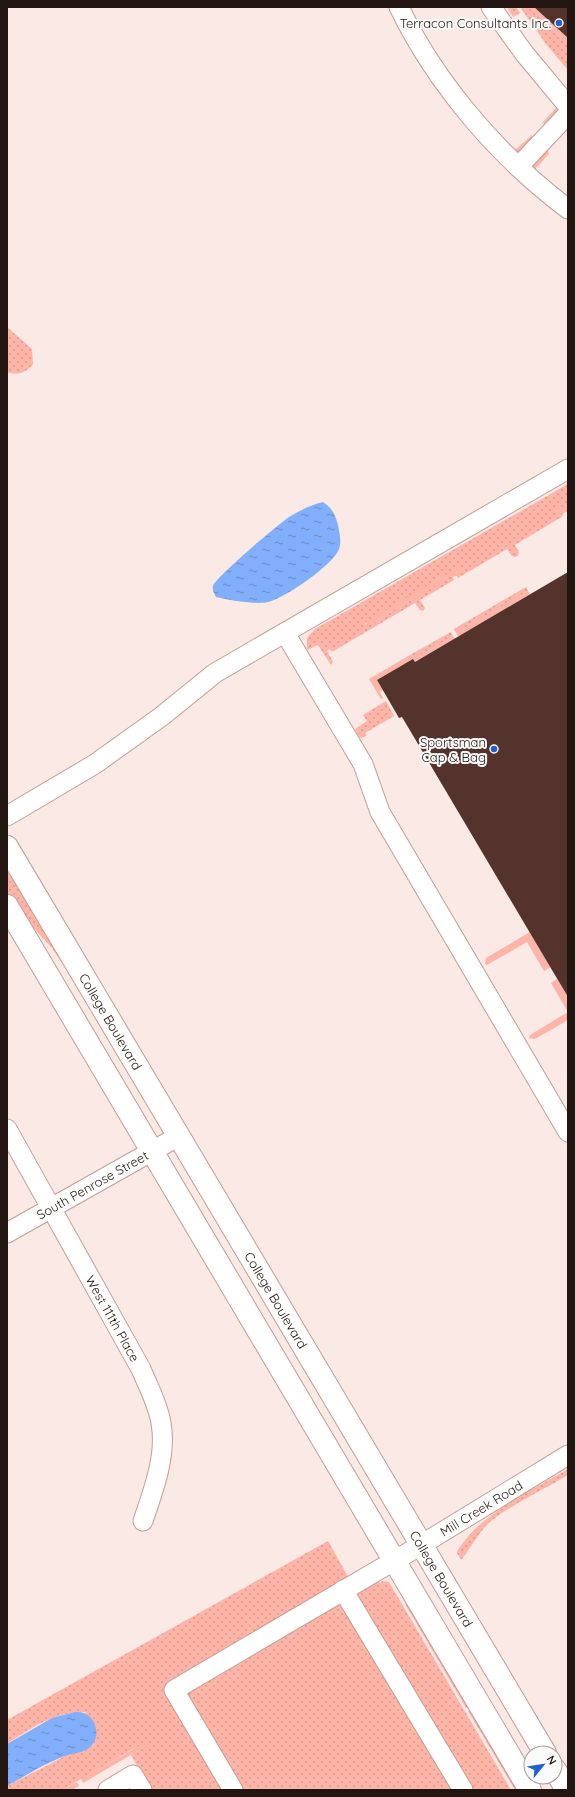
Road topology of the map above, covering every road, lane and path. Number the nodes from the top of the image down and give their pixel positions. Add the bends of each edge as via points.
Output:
1 (399, 7) edge
2 (491, 7) edge
3 (568, 106) edge
4 (568, 114) edge
5 (518, 167) junction
6 (568, 209) edge
7 (568, 469) edge
8 (284, 633) junction
9 (7, 816) edge
10 (7, 848) edge
11 (7, 906) edge
12 (7, 1129) edge
13 (568, 1132) edge
14 (178, 1136) junction
15 (151, 1152) junction
16 (50, 1209) junction
17 (7, 1233) edge
18 (568, 1455) edge
19 (143, 1521) dead end
20 (421, 1545) junction
21 (393, 1561) junction
22 (343, 1590) junction
23 (540, 1745) edge
24 (108, 1790) edge
25 (142, 1790) edge
26 (233, 1790) edge
27 (463, 1790) edge
28 (530, 1790) edge

1 - 5 street via 434,68 460,102
2 - 3 street via 524,53
4 - 5 street
5 - 6 street
7 - 8 street
8 - 9 street via 215,673 96,764
8 - 13 street via 363,764 380,812
10 - 14 main road, College Boulevard
11 - 15 main road
12 - 16 street, West 111th Place
14 - 15 street, South Penrose Street
14 - 20 main road, College Boulevard
15 - 16 street, South Penrose Street
15 - 21 main road
16 - 17 street, South Penrose Street
16 - 19 street, West 111th Place via 140,1369 161,1423 158,1472
18 - 20 street, Mill Creek Road
20 - 21 street, Mill Creek Road
20 - 23 main road, College Boulevard
21 - 22 street, Mill Creek Road
21 - 28 main road
22 - 26 street, Mill Creek Road via 174,1690
22 - 27 street
24 - 25 street via 133,1775

